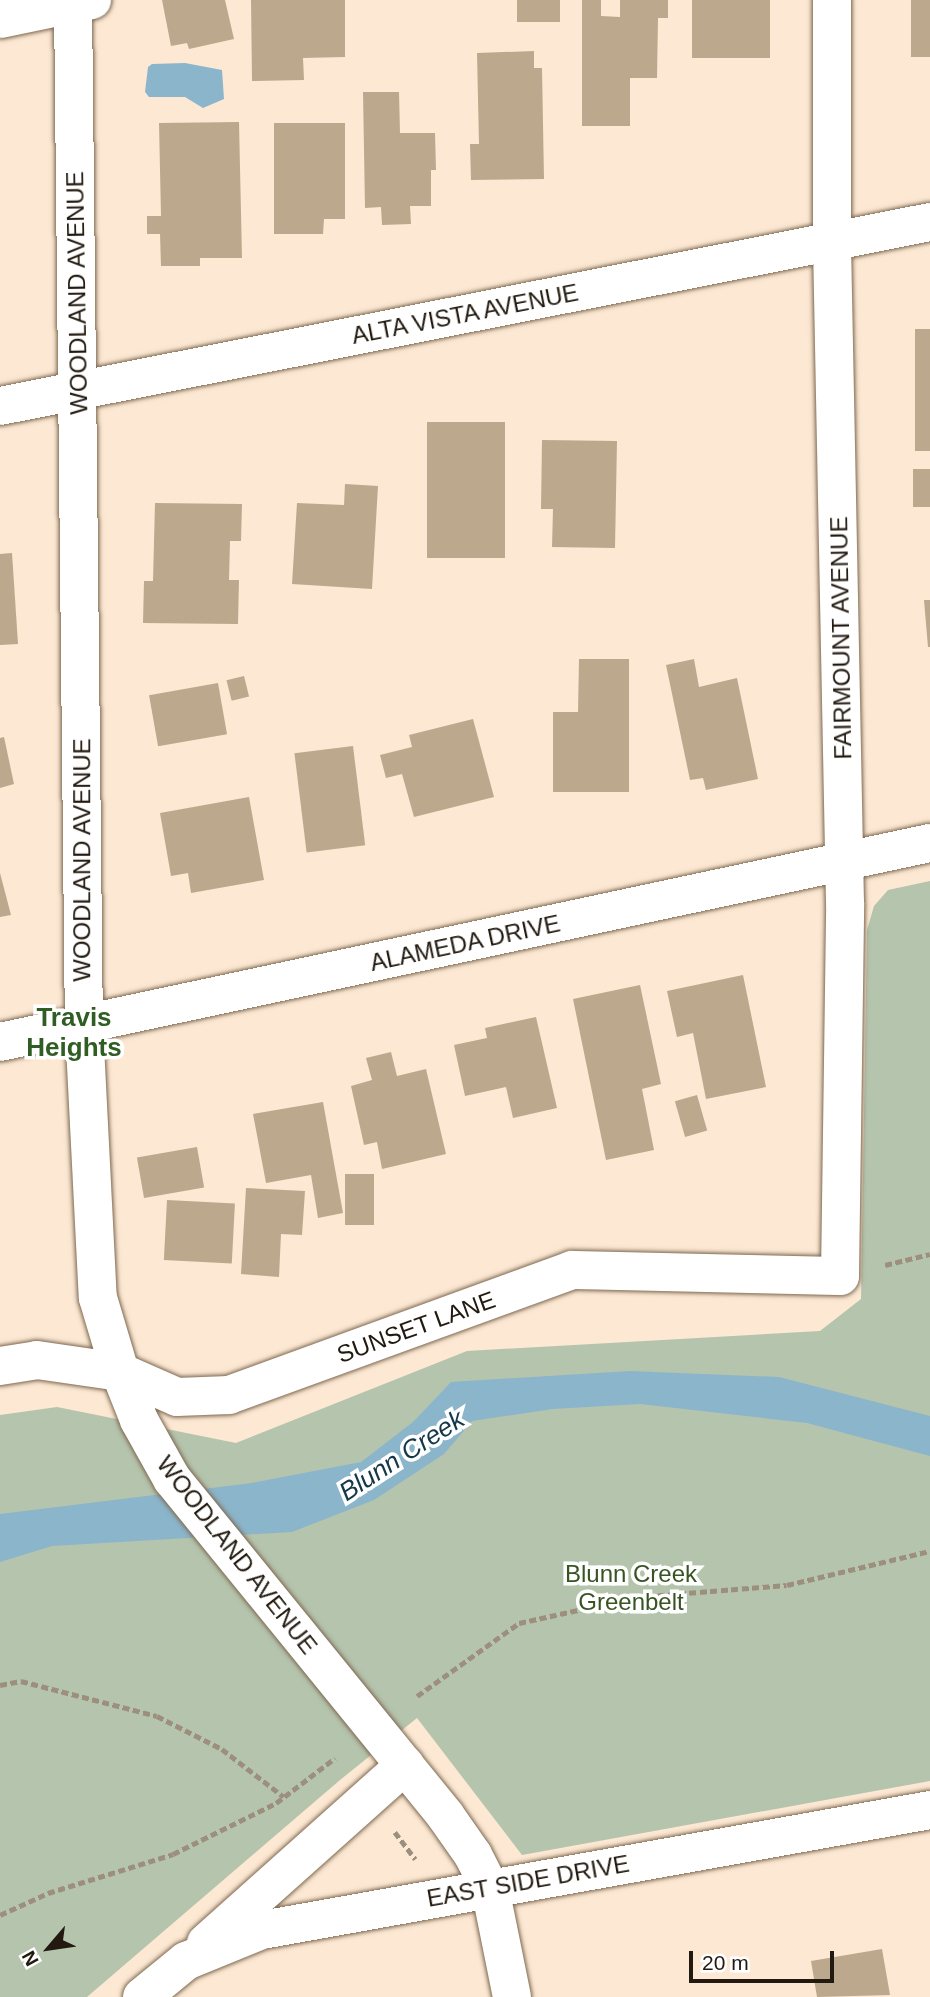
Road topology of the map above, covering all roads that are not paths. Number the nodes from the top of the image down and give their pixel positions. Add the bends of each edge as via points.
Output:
1 (831, 0) edge
2 (80, 1) edge
3 (0, 19) edge
4 (930, 222) edge
5 (832, 242) junction
6 (79, 390) junction
7 (0, 406) edge
8 (930, 844) edge
9 (845, 861) junction
10 (83, 1026) junction
11 (0, 1042) edge
12 (840, 1276) joint
13 (0, 1366) edge
14 (120, 1372) junction
15 (405, 1765) junction
16 (930, 1810) edge
17 (490, 1888) junction
18 (186, 1961) junction
19 (142, 1997) edge
20 (512, 1997) edge

1 - 5 street, FAIRMOUNT AVENUE
2 - 3 street
2 - 6 street, WOODLAND AVENUE
4 - 5 street, ALTA VISTA AVENUE
5 - 6 street, ALTA VISTA AVENUE
5 - 9 street, FAIRMOUNT AVENUE
6 - 7 street, ALTA VISTA AVENUE
6 - 10 street, WOODLAND AVENUE
8 - 9 street, ALAMEDA DRIVE
9 - 10 street, ALAMEDA DRIVE
9 - 12 street, FAIRMOUNT AVENUE
10 - 11 street, ALAMEDA DRIVE
10 - 14 street, WOODLAND AVENUE via 98,1298
12 - 14 street, SUNSET LANE via 572,1270 229,1395 177,1397
13 - 14 street, SUNSET LANE via 37,1360
14 - 15 street, WOODLAND AVENUE via 139,1420 172,1479
15 - 17 street, WOODLAND AVENUE via 446,1815
15 - 18 street
16 - 17 street, EAST SIDE DRIVE
17 - 18 street, EAST SIDE DRIVE via 262,1930
17 - 20 street, WOODLAND AVENUE
18 - 19 street, EAST SIDE DRIVE

